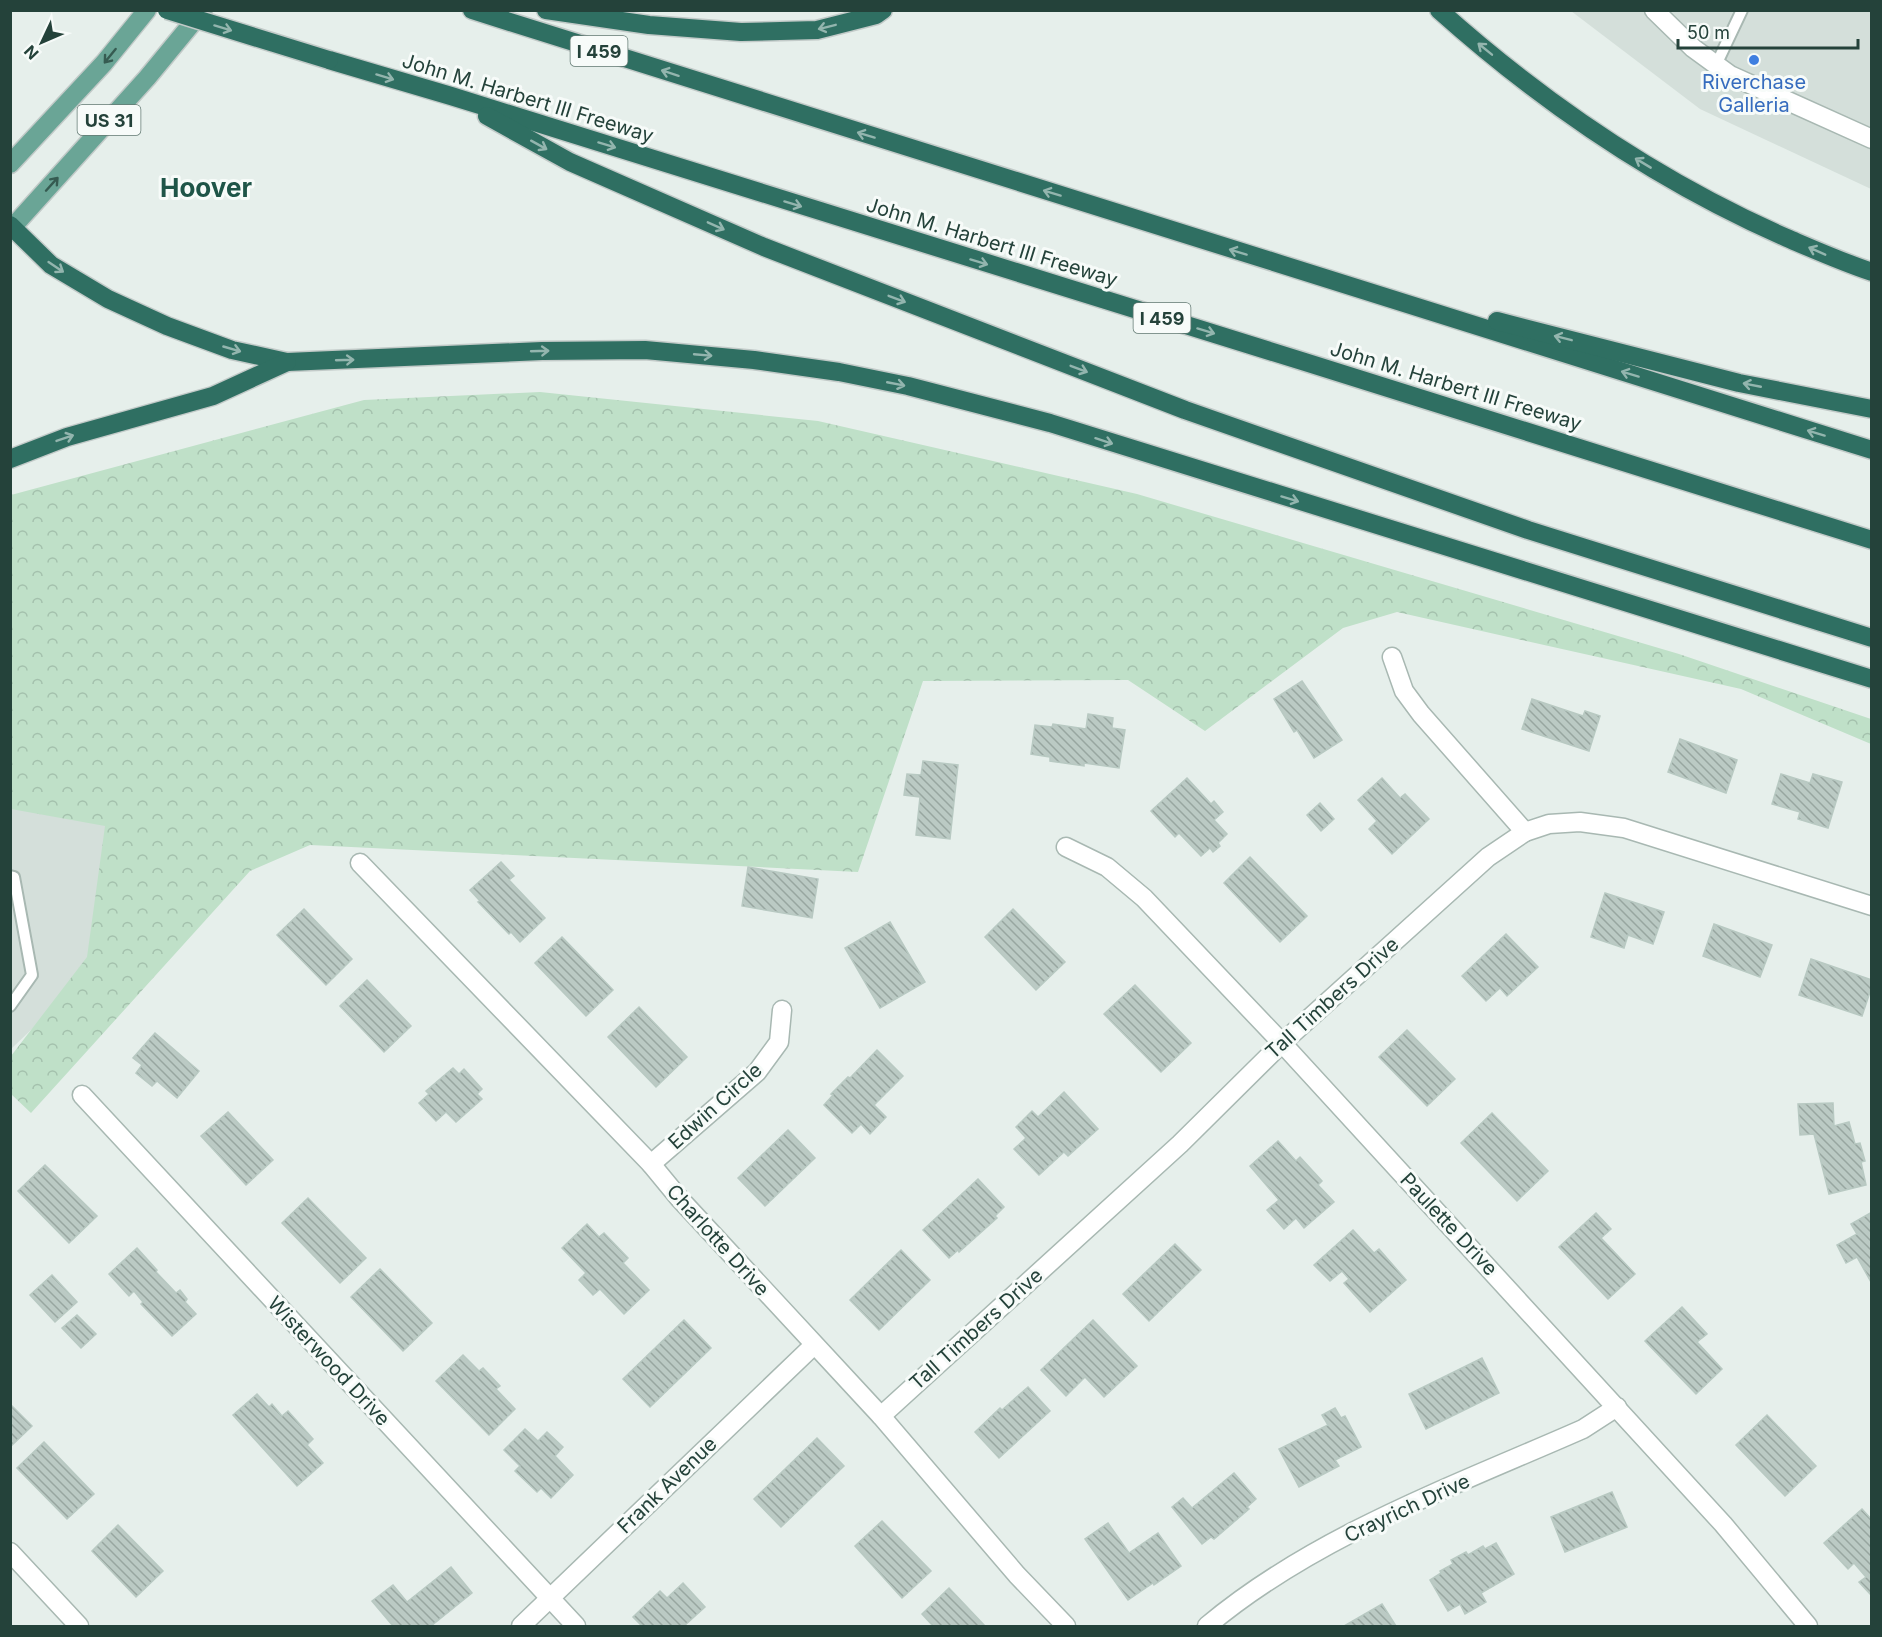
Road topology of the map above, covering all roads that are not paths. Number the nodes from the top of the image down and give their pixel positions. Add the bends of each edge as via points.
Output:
1 (147, 10) edge
2 (167, 10) edge
3 (203, 10) edge
4 (472, 10) edge
5 (546, 10) edge
6 (883, 10) edge
7 (1439, 10) edge
8 (1654, 10) edge
9 (1742, 10) edge
10 (1716, 65) junction
11 (451, 96) junction
12 (1872, 139) edge
13 (10, 164) edge
14 (11, 228) edge
15 (1294, 269) junction
16 (1872, 272) edge
17 (287, 362) junction
18 (1872, 409) edge
19 (1872, 450) edge
20 (10, 459) edge
21 (1872, 540) edge
22 (1872, 638) edge
23 (1392, 657) dead end
24 (1872, 679) edge
25 (1525, 832) junction
26 (1066, 847) dead end
27 (360, 862) dead end
28 (10, 876) edge
29 (1872, 906) edge
30 (10, 1006) edge
31 (782, 1010) dead end
32 (1282, 1042) junction
33 (82, 1095) dead end
34 (651, 1164) junction
35 (814, 1345) junction
36 (1617, 1407) junction
37 (881, 1416) junction
38 (10, 1552) edge
39 (550, 1599) junction
40 (79, 1626) edge
41 (520, 1626) edge
42 (576, 1626) edge
43 (1066, 1626) edge
44 (1207, 1626) edge
45 (1808, 1626) edge

1 -> 13 main road, US 31 via 104,63
2 -> 11 highway, John M. Harbert III Freeway / I 459, bridge
14 -> 3 main road, US 31
15 -> 4 highway, I 459
6 -> 5 highway via 817,30 741,32 649,25
16 -> 7 highway via 1737,216 1639,161 1520,78
8 - 10 street
9 - 10 lane
10 - 12 street via 1730,75
11 -> 21 highway, John M. Harbert III Freeway / I 459
11 -> 22 highway via 570,162 764,247 1185,410 1528,530
14 -> 17 highway via 51,265 108,299 198,339
18 -> 15 highway via 1739,383
19 -> 15 highway, I 459
20 -> 17 highway via 67,437 213,396
17 -> 24 highway via 645,350 839,372 1050,423
23 - 25 street via 1404,691 1421,714
25 - 29 street, Tall Timbers Drive via 1549,824 1580,822 1624,828
25 - 32 street, Tall Timbers Drive via 1488,857
26 - 32 street, Paulette Drive via 1107,867 1144,898
27 - 34 street, Charlotte Drive
28 - 30 lane via 14,878 32,975
31 - 34 street, Edwin Circle via 779,1042 757,1072
32 - 36 street, Paulette Drive
32 - 37 street, Tall Timbers Drive via 1180,1144
33 - 39 street, Wisterwood Drive
34 - 35 street, Charlotte Drive
35 - 37 street, Charlotte Drive
35 - 39 street, Frank Avenue
36 - 44 street, Crayrich Drive via 1583,1429 1363,1526 1252,1592
36 - 45 street, Paulette Drive
37 - 43 street, Charlotte Drive via 1017,1575
38 - 40 street
39 - 41 street, Frank Avenue
39 - 42 street, Wisterwood Drive

